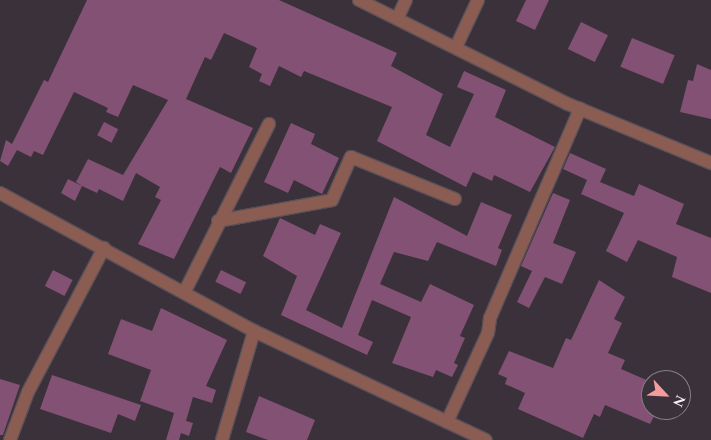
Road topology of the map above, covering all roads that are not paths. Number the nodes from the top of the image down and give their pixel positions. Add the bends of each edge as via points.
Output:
1 (359, 0) edge
2 (406, 0) edge
3 (478, 0) edge
4 (398, 17) junction
5 (456, 47) junction
6 (580, 109) junction
7 (269, 124) dead end
8 (711, 163) edge
9 (0, 193) edge
10 (455, 199) dead end
11 (218, 221) junction
12 (104, 248) junction
13 (185, 291) junction
14 (254, 330) junction
15 (447, 422) junction
16 (10, 440) edge
17 (222, 440) edge
18 (486, 440) edge

1 - 4 street
2 - 4 street
3 - 5 street
4 - 5 street
5 - 6 street
6 - 8 street
6 - 15 street
7 - 11 street
9 - 12 street
10 - 11 street via 351,157 332,200
11 - 13 street
12 - 13 street
12 - 16 street via 32,384
13 - 14 street
14 - 15 street
14 - 17 street
15 - 18 street

